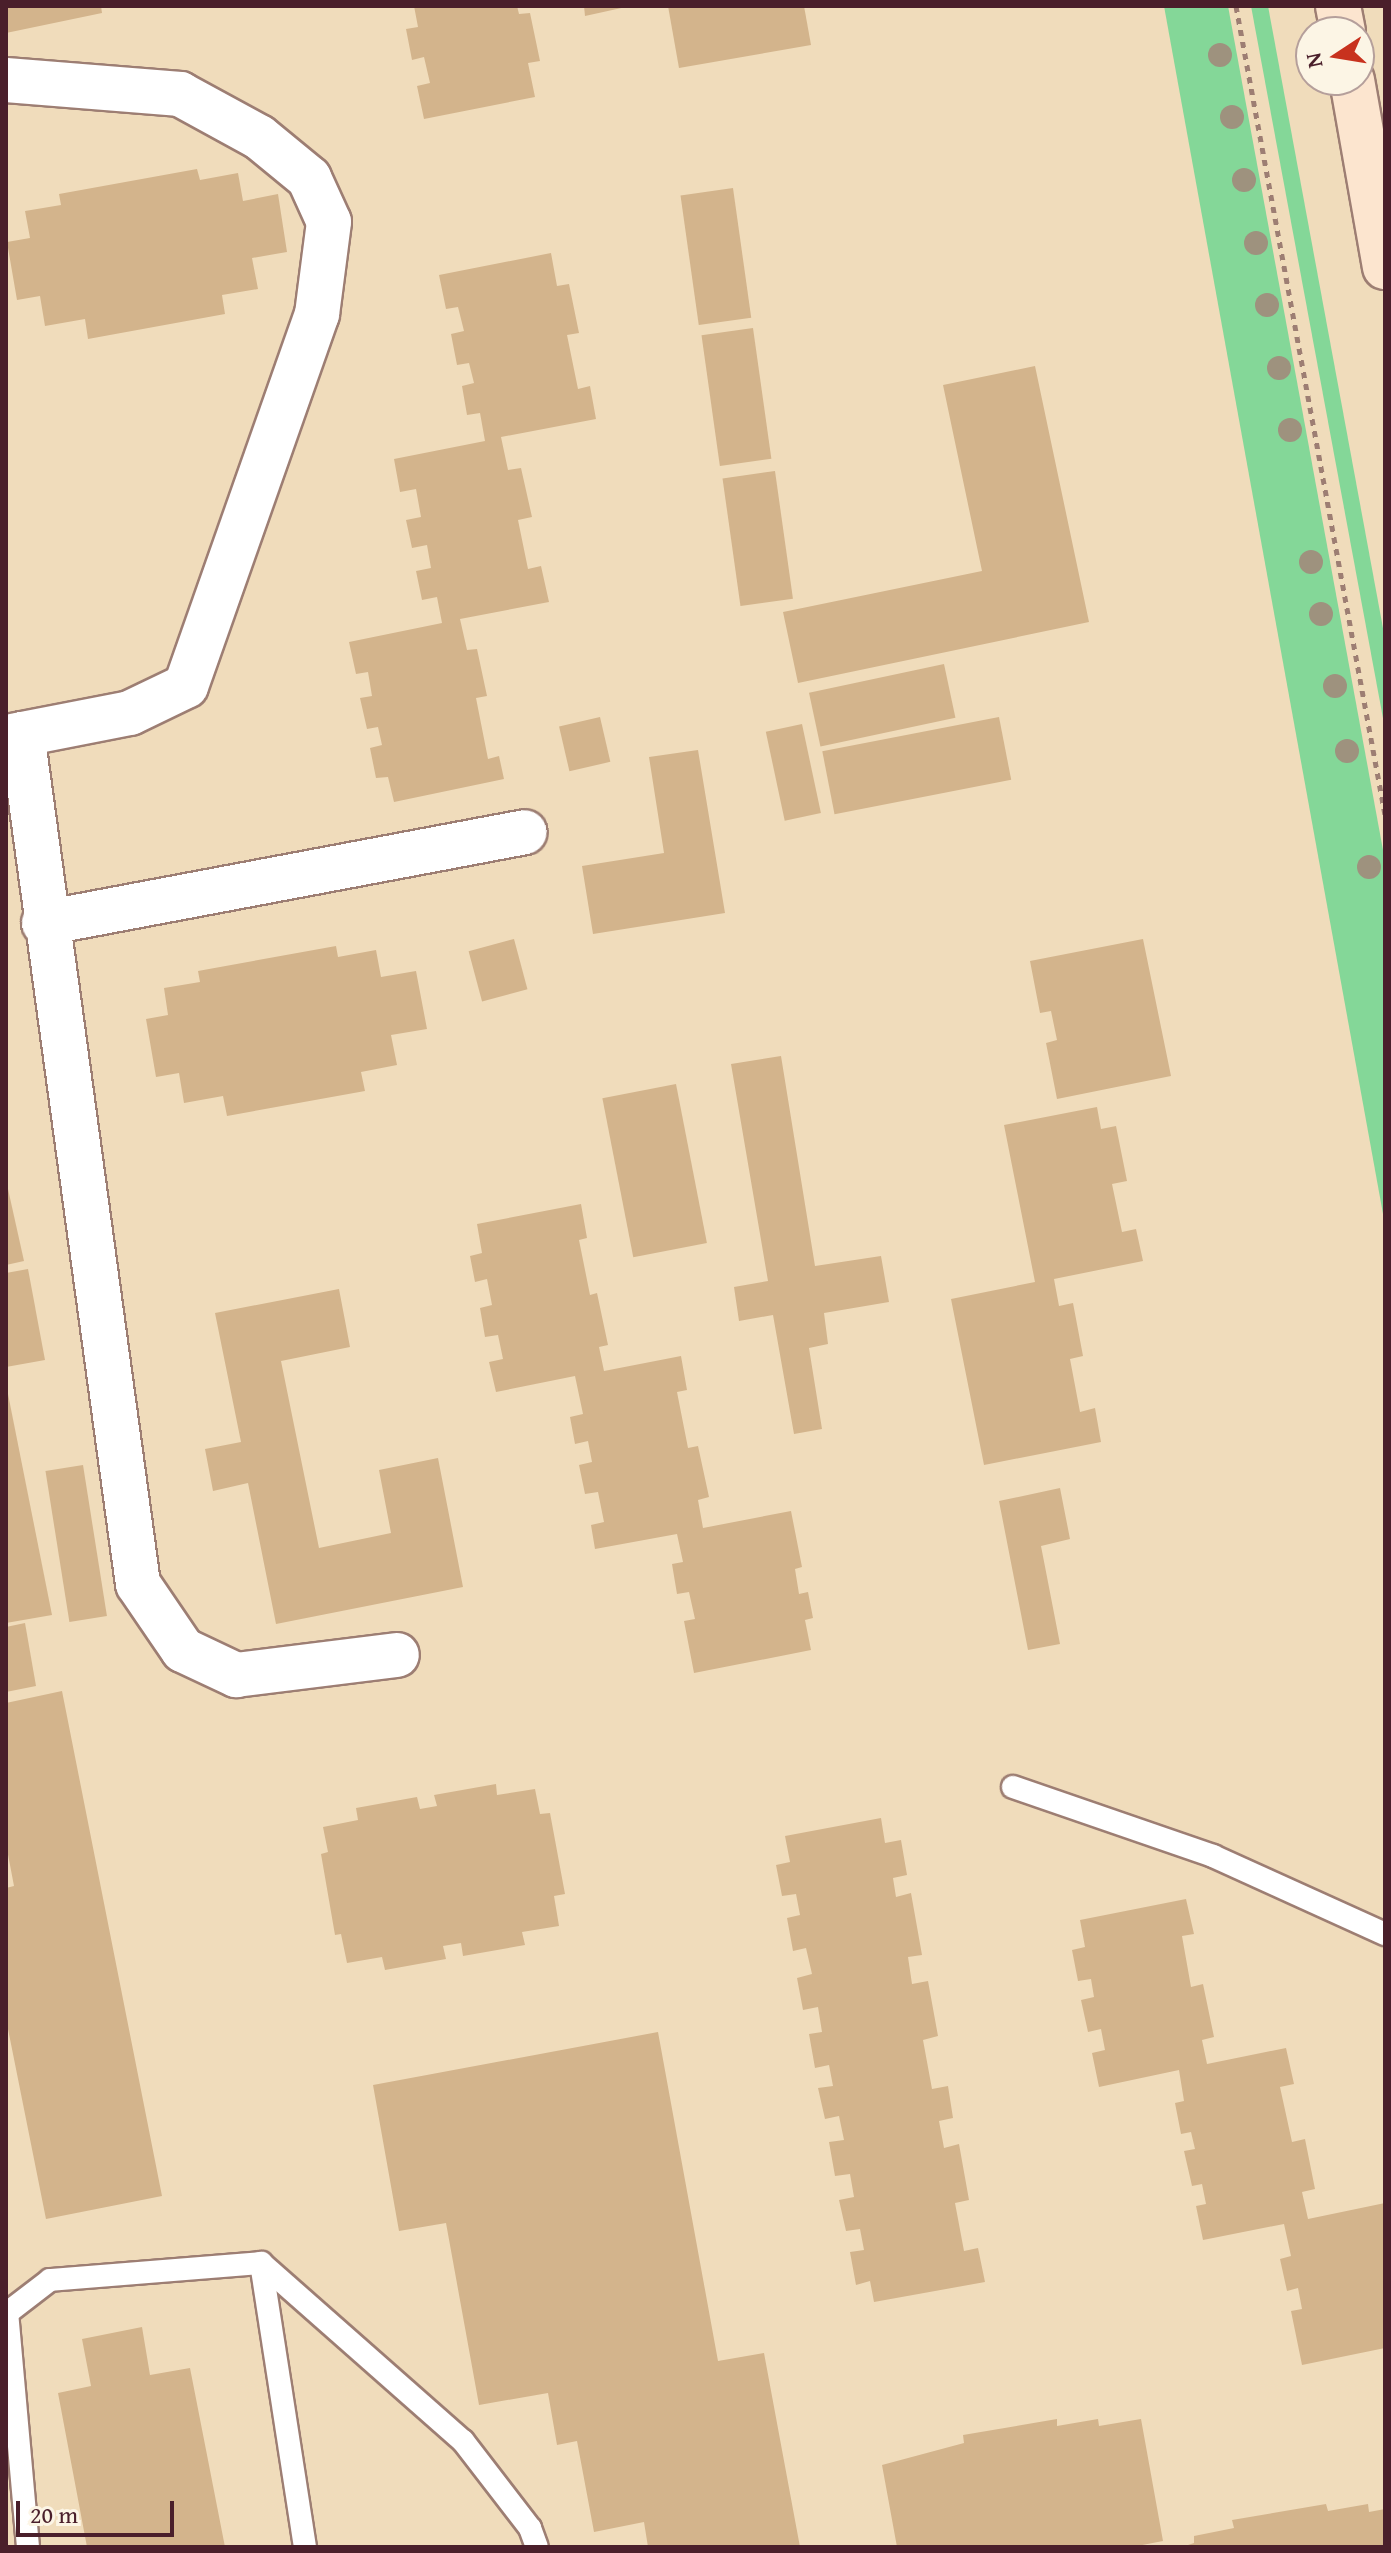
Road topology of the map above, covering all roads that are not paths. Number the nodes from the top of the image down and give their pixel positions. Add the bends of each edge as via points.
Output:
1 (6, 80) edge
2 (1355, 96) edge
3 (1385, 267) edge
4 (14, 736) edge
5 (524, 832) dead end
6 (44, 923) junction
7 (397, 1655) dead end
8 (1013, 1787) dead end
9 (1385, 1934) edge
10 (261, 2263) junction
11 (12, 2468) edge
12 (28, 2547) edge
13 (305, 2547) edge
14 (537, 2547) edge

1 - 4 street via 180,94 259,137 309,178 329,222 317,314 186,686 130,713
2 - 3 main road
4 - 6 street
5 - 6 street
6 - 7 street via 138,1584 183,1650 236,1675
8 - 9 lane via 1213,1856
10 - 11 lane via 50,2280 7,2313
10 - 13 lane
10 - 14 lane via 463,2441 530,2528
11 - 12 lane

